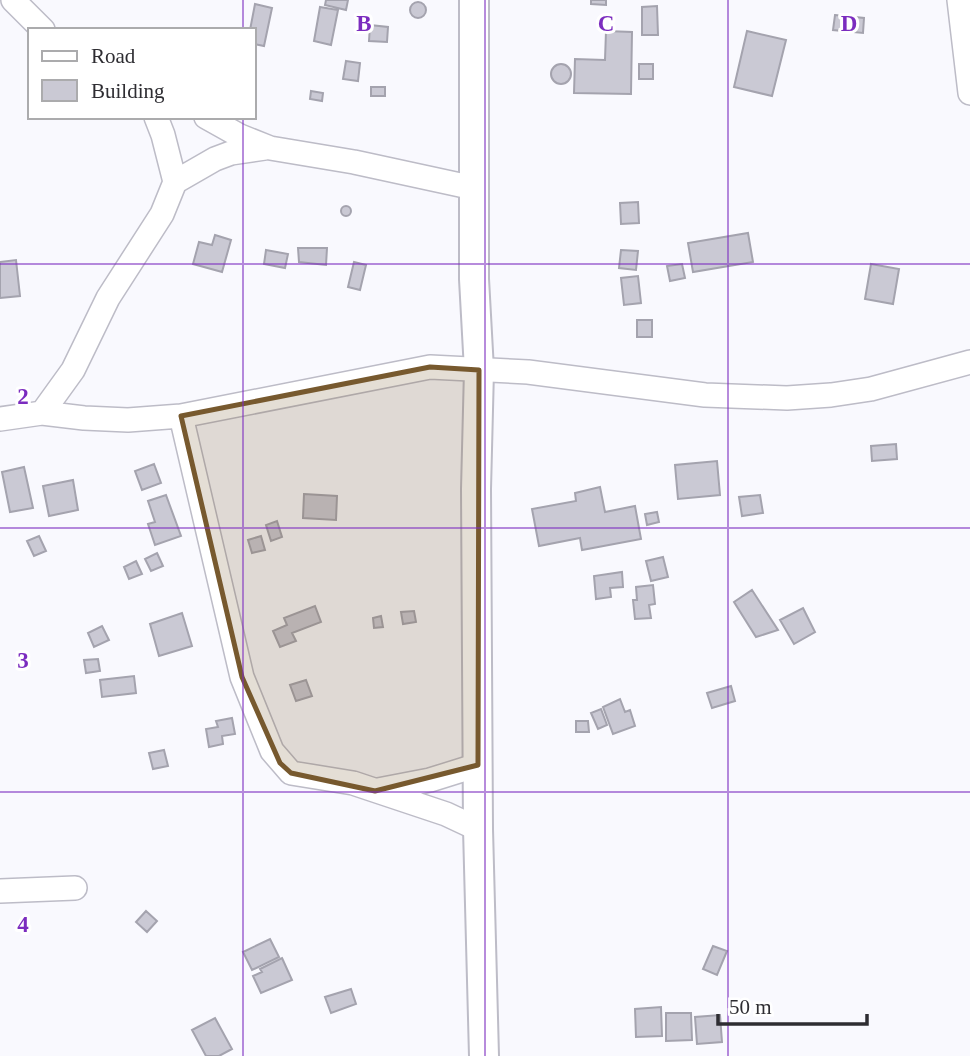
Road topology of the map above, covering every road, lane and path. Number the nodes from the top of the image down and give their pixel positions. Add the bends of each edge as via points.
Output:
1 (13, 0) edge
2 (474, 0) edge
3 (960, 0) edge
4 (41, 28) edge
5 (970, 93) edge
6 (157, 119) edge
7 (210, 119) edge
8 (270, 148) junction
9 (175, 182) junction
10 (474, 188) junction
11 (970, 362) edge
12 (479, 370) junction
13 (42, 413) junction
14 (181, 416) junction
15 (0, 419) edge
16 (478, 765) junction
17 (375, 791) junction
18 (478, 829) junction
19 (75, 888) dead end
20 (0, 891) edge
21 (484, 1056) edge

1 - 4 street
2 - 10 street
3 - 5 street
6 - 9 street
7 - 8 street
8 - 9 street via 231,153
8 - 10 street
9 - 13 street via 162,214 108,298 73,370
10 - 12 street
11 - 12 street via 871,389 787,398 705,395
12 - 14 street via 430,368
12 - 16 street
13 - 14 street via 128,419
13 - 15 street
14 - 17 street via 242,677 272,751 291,773
16 - 17 street
16 - 18 street
17 - 18 street
18 - 21 street
19 - 20 street

